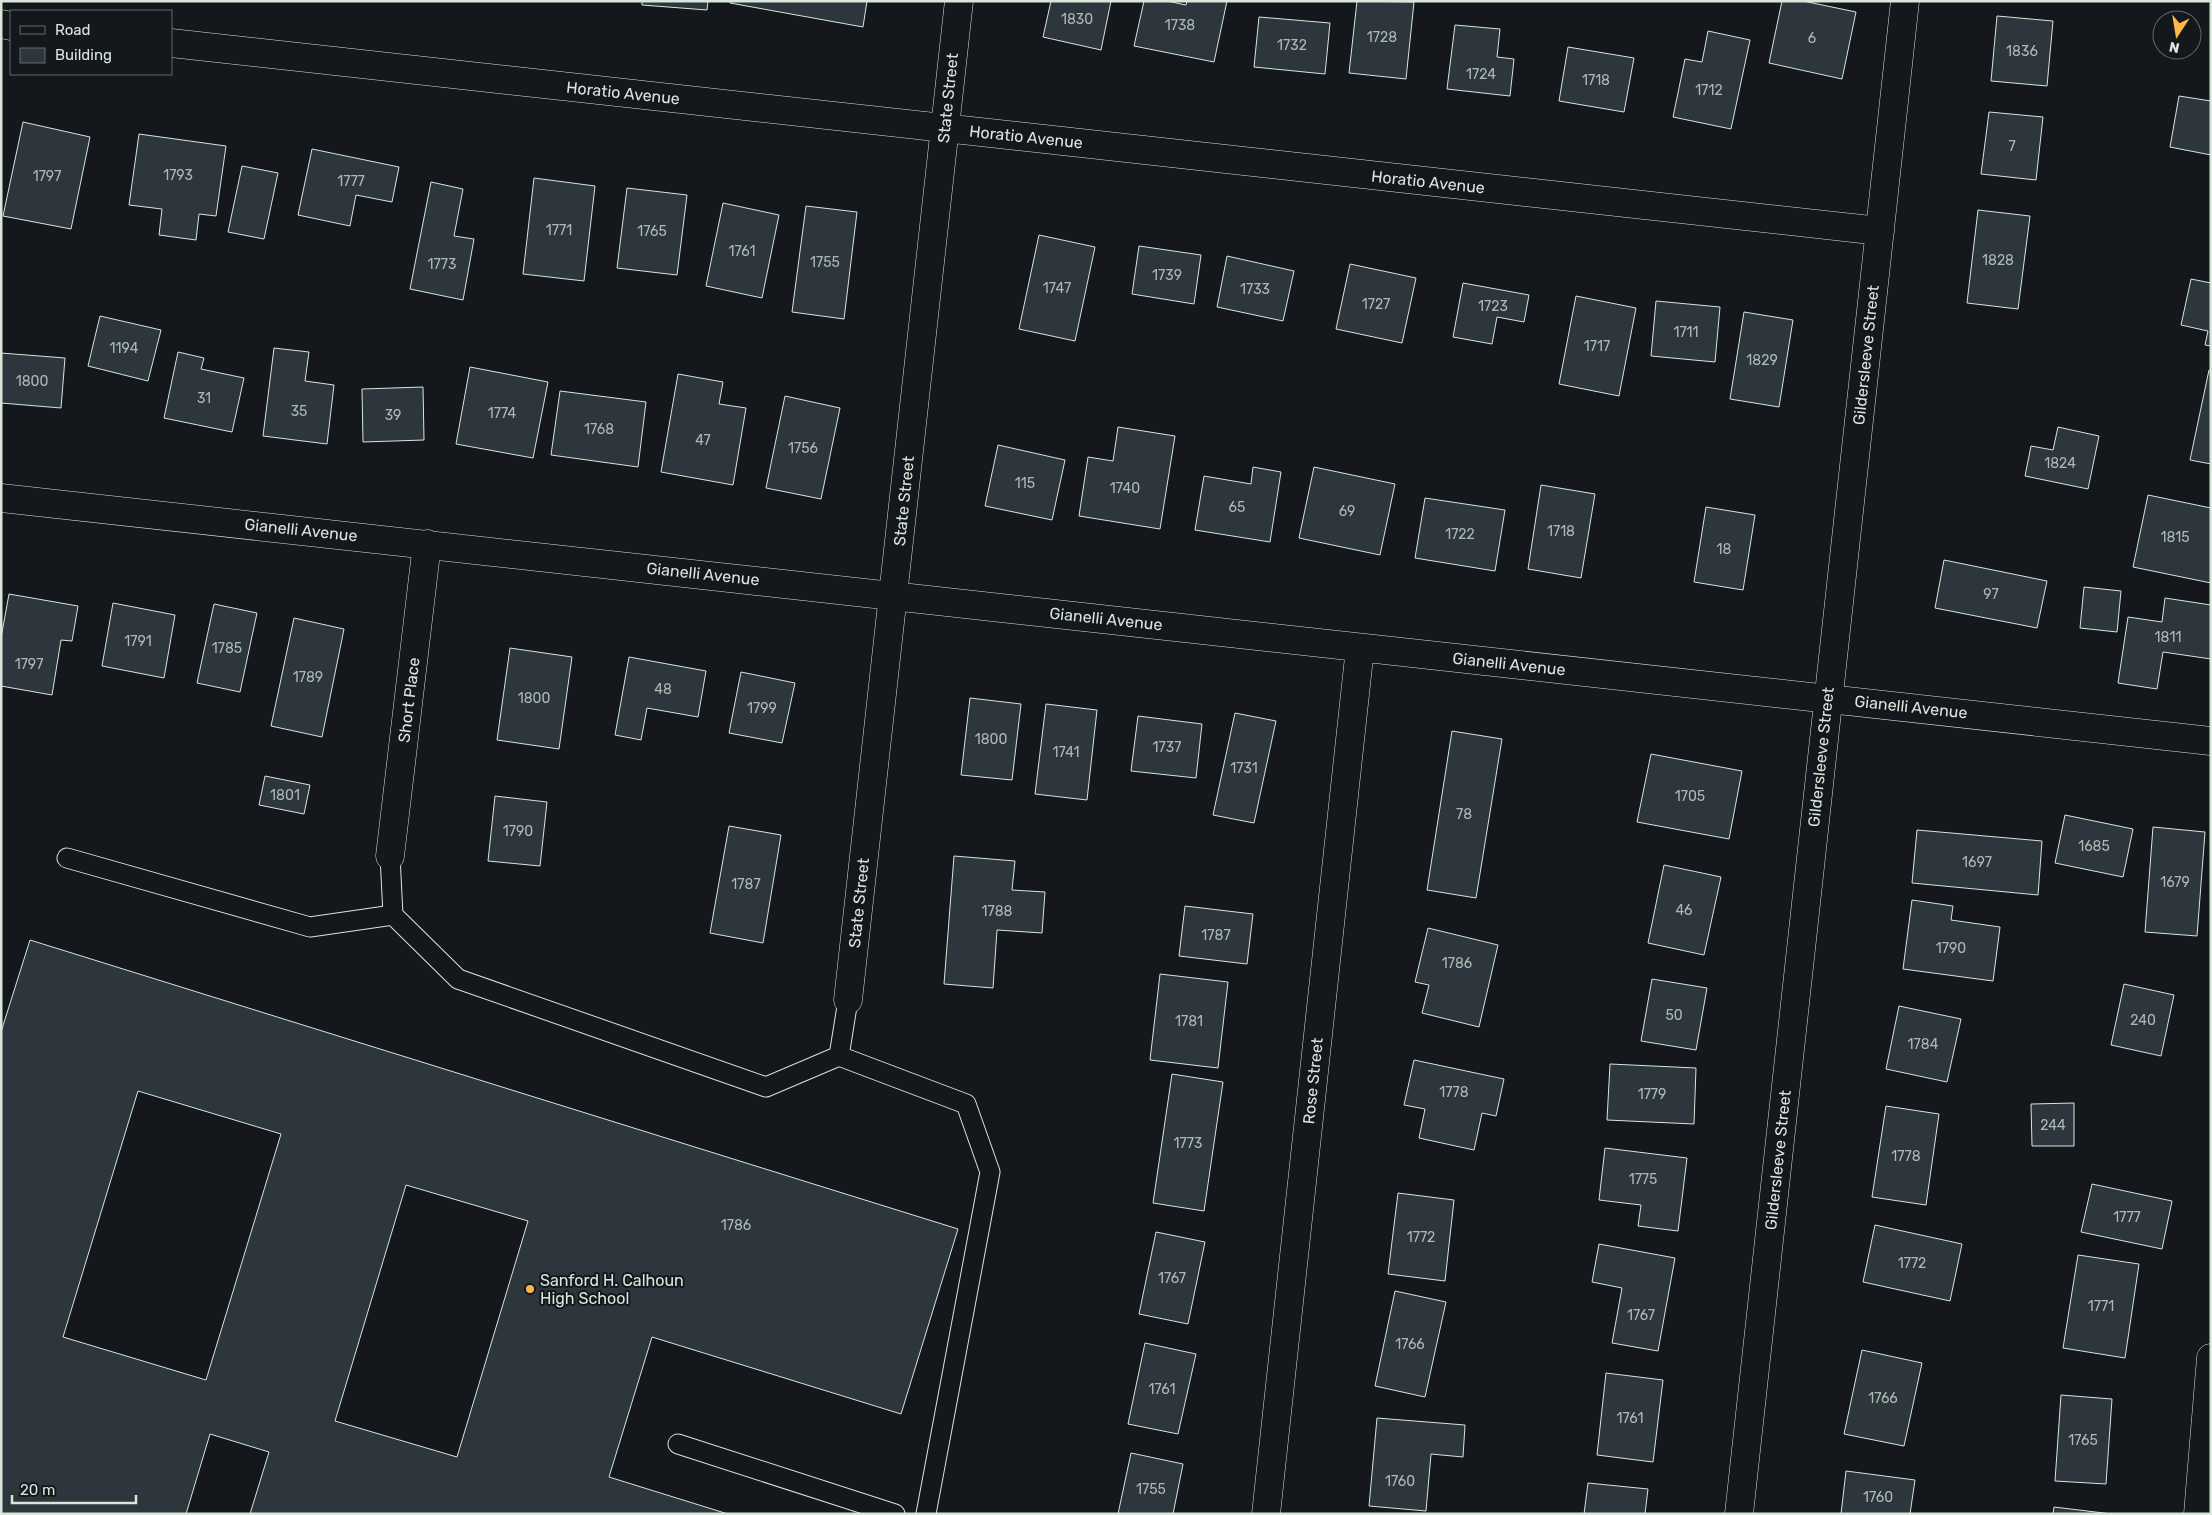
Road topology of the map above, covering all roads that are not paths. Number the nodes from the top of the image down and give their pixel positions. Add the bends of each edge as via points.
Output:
1 (959, 1) edge
2 (1905, 1) edge
3 (172, 43) edge
4 (945, 128) junction
5 (1880, 231) junction
6 (1, 498) edge
7 (427, 544) junction
8 (893, 595) junction
9 (1360, 648) junction
10 (1828, 698) junction
11 (2211, 741) edge
12 (390, 856) joint
13 (67, 858) dead end
14 (393, 915) junction
15 (848, 1000) joint
16 (839, 1056) junction
17 (2211, 1358) edge
18 (678, 1444) dead end
19 (895, 1514) edge
20 (926, 1514) edge
21 (1266, 1514) edge
22 (1739, 1514) edge
23 (2198, 1514) edge

1 - 4 street, State Street
2 - 5 street, Gildersleeve Street
3 - 4 street, Horatio Avenue
4 - 5 street, Horatio Avenue
4 - 8 street, State Street
5 - 10 street, Gildersleeve Street
6 - 7 street, Gianelli Avenue
7 - 8 street, Gianelli Avenue
7 - 12 street, Short Place
8 - 9 street, Gianelli Avenue
8 - 15 street, State Street
9 - 10 street, Gianelli Avenue
9 - 21 street, Rose Street
10 - 11 street, Gianelli Avenue
10 - 22 street, Gildersleeve Street
12 - 14 lane
13 - 14 lane via 310,927
14 - 16 lane via 458,979 766,1087
15 - 16 lane
16 - 20 lane via 966,1104 990,1172
17 - 23 street
18 - 19 lane

